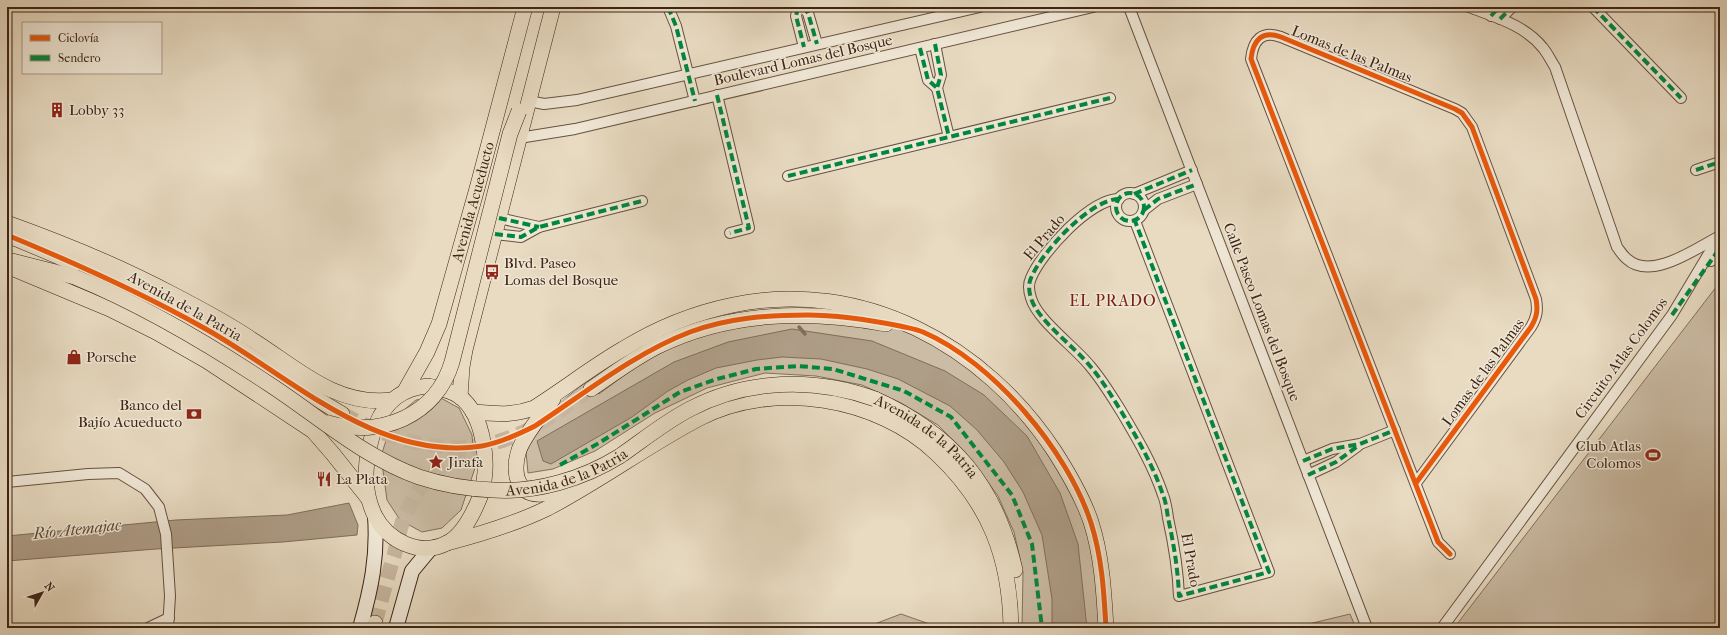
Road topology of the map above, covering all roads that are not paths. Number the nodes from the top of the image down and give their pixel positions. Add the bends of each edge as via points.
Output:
1 (525, 7) edge
2 (553, 7) edge
3 (668, 7) edge
4 (798, 7) edge
5 (803, 7) edge
6 (980, 7) edge
7 (1093, 7) edge
8 (1129, 7) edge
9 (1469, 7) edge
10 (1499, 7) edge
11 (1512, 7) edge
12 (1593, 7) edge
13 (1495, 17) junction
14 (817, 44) junction
15 (935, 44) junction
16 (804, 47) junction
17 (920, 48) junction
18 (688, 74) junction
19 (937, 88) junction
20 (717, 95) junction
21 (1110, 98) dead end
22 (1681, 98) dead end
23 (526, 101) junction
24 (695, 101) junction
25 (949, 137) junction
26 (519, 138) junction
27 (1720, 162) edge
28 (1192, 170) junction
29 (1696, 170) dead end
30 (788, 176) dead end
31 (1197, 184) junction
32 (1134, 194) junction
33 (1119, 199) junction
34 (642, 201) dead end
35 (1144, 210) junction
36 (499, 218) junction
37 (1135, 220) junction
38 (7, 223) edge
39 (539, 227) junction
40 (730, 233) dead end
41 (495, 234) junction
42 (7, 235) edge
43 (1720, 237) edge
44 (1720, 248) edge
45 (1720, 254) edge
46 (7, 260) edge
47 (1711, 261) junction
48 (7, 266) edge
49 (1672, 315) junction
50 (922, 331) junction
51 (591, 389) tunnel mouth
52 (405, 390) junction
53 (340, 394) junction
54 (557, 394) junction
55 (460, 397) junction
56 (392, 400) junction
57 (473, 412) junction
58 (342, 414) tunnel mouth
59 (316, 426) junction
60 (1395, 430) junction
61 (1360, 444) junction
62 (1303, 461) junction
63 (615, 468) junction
64 (1308, 475) junction
65 (7, 482) edge
66 (1416, 484) junction
67 (369, 499) junction
68 (375, 516) junction
69 (447, 543) junction
70 (431, 548) junction
71 (1450, 554) dead end
72 (168, 623) edge
73 (370, 626) edge
74 (148, 628) edge
75 (396, 628) edge
76 (1011, 628) edge
77 (1018, 628) edge
78 (1106, 628) edge
79 (1367, 628) edge
80 (1442, 628) edge

1 - 52 main road, Avenida Acueducto via 439,324 427,352
2 - 23 main road, Avenida Acueducto
3 - 18 street via 676,26
4 - 16 street via 796,16
5 - 14 street via 808,13
6 - 14 street, Boulevard Lomas del Bosque
7 - 15 street, Boulevard Lomas del Bosque
8 - 28 street, Calle Paseo Lomas del Bosque
9 - 13 street
10 - 13 street
11 - 13 street
12 - 22 street
13 - 43 street via 1527,33 1543,48 1555,67 1617,247 1628,260 1641,266 1666,264
14 - 16 street, Boulevard Lomas del Bosque
15 - 17 street, Boulevard Lomas del Bosque
15 - 19 street via 941,75
16 - 18 street, Boulevard Lomas del Bosque
17 - 19 street via 928,80
17 - 20 street, Boulevard Lomas del Bosque
18 - 23 street, Boulevard Lomas del Bosque via 577,100 544,104
18 - 24 street
19 - 25 street
20 - 24 street, Boulevard Lomas del Bosque
20 - 40 street via 749,228
21 - 25 street
23 - 26 main road, Avenida Acueducto
23 - 59 main road, bridge via 510,134 452,362 442,385 430,400 414,413 384,426
24 - 26 street, Boulevard Lomas del Bosque via 557,133
25 - 30 street
26 - 36 main road, Avenida Acueducto
27 - 29 street
28 - 31 street, Calle Paseo Lomas del Bosque
28 - 32 street
31 - 35 street via 1158,199
31 - 62 street, Calle Paseo Lomas del Bosque
32 - 33 street via 1125,194
32 - 35 street via 1142,200
33 - 37 street via 1116,206 1119,216 1125,221
33 - 37 street, El Prado via 1101,205 1070,227 1044,256 1031,278 1029,288 1034,307 1044,320 1090,365 1107,388 1146,456 1163,496 1178,566 1179,596 1269,572
34 - 39 street
35 - 37 street
36 - 39 street
36 - 41 main road, Avenida Acueducto
38 - 53 main road, Avenida de la Patria via 75,248 171,293 217,318 313,380
39 - 41 street via 521,238
41 - 55 main road, Avenida Acueducto via 465,350
42 - 58 main road, Avenida de la Patria via 89,269 172,310
43 - 49 street, Circuito Atlas Colomos
44 - 47 street
45 - 47 street
46 - 59 main road, Avenida de la Patria, bridge via 75,277 137,305 271,386
47 - 49 street
48 - 59 main road, Avenida de la Patria via 110,309 156,332
49 - 80 street, Circuito Atlas Colomos
50 - 51 main road via 867,320 823,315 784,315 727,322 691,332 657,346
50 - 54 main road via 861,307 814,300 770,300 733,305 692,316 645,336
50 - 78 main road via 947,345 992,377 1032,420 1064,466 1091,522 1100,557
52 - 55 main road via 428,386 442,388
52 - 56 main road
53 - 56 main road, Avenida de la Patria via 367,401
53 - 59 main road via 351,409 351,421 345,432 335,437 323,437
54 - 57 main road via 534,408 519,413 504,415
54 - 63 main road via 519,449 516,462 518,482 528,492 536,495 546,494
55 - 57 main road
56 - 67 main road via 379,417 369,447 366,472
57 - 69 main road via 484,451 485,476 482,492 469,520
59 - 67 main road, Avenida de la Patria via 333,454
59 - 77 main road, Avenida de la Patria, bridge via 420,477 457,486 502,491 544,486 582,474 617,457 687,410 713,398 742,390 780,385 808,384 842,388 875,399 910,416 963,460 985,490 1000,518 1010,546 1016,573
60 - 61 street
60 - 66 street, Lomas de las Palmas
60 - 66 street, Lomas de las Palmas via 1251,59 1254,43 1266,35 1281,37 1462,113 1472,127 1536,299 1538,310 1531,327
61 - 62 street via 1332,449
61 - 64 street via 1336,462
62 - 64 street, Calle Paseo Lomas del Bosque
63 - 69 main road, Avenida de la Patria via 579,491 521,520 492,532
63 - 76 main road, Avenida de la Patria via 701,418 736,405 770,399 805,398 833,401 867,411 910,432 953,469 971,491 986,516 998,545 1006,575
64 - 79 street, Calle Paseo Lomas del Bosque
65 - 72 street via 119,473 145,489 159,507 166,534
66 - 71 street, Lomas de las Palmas via 1438,542
67 - 68 main road
68 - 70 main road via 395,539 409,546
68 - 73 main road via 377,543
69 - 70 main road
70 - 75 main road via 412,571
72 - 74 street

